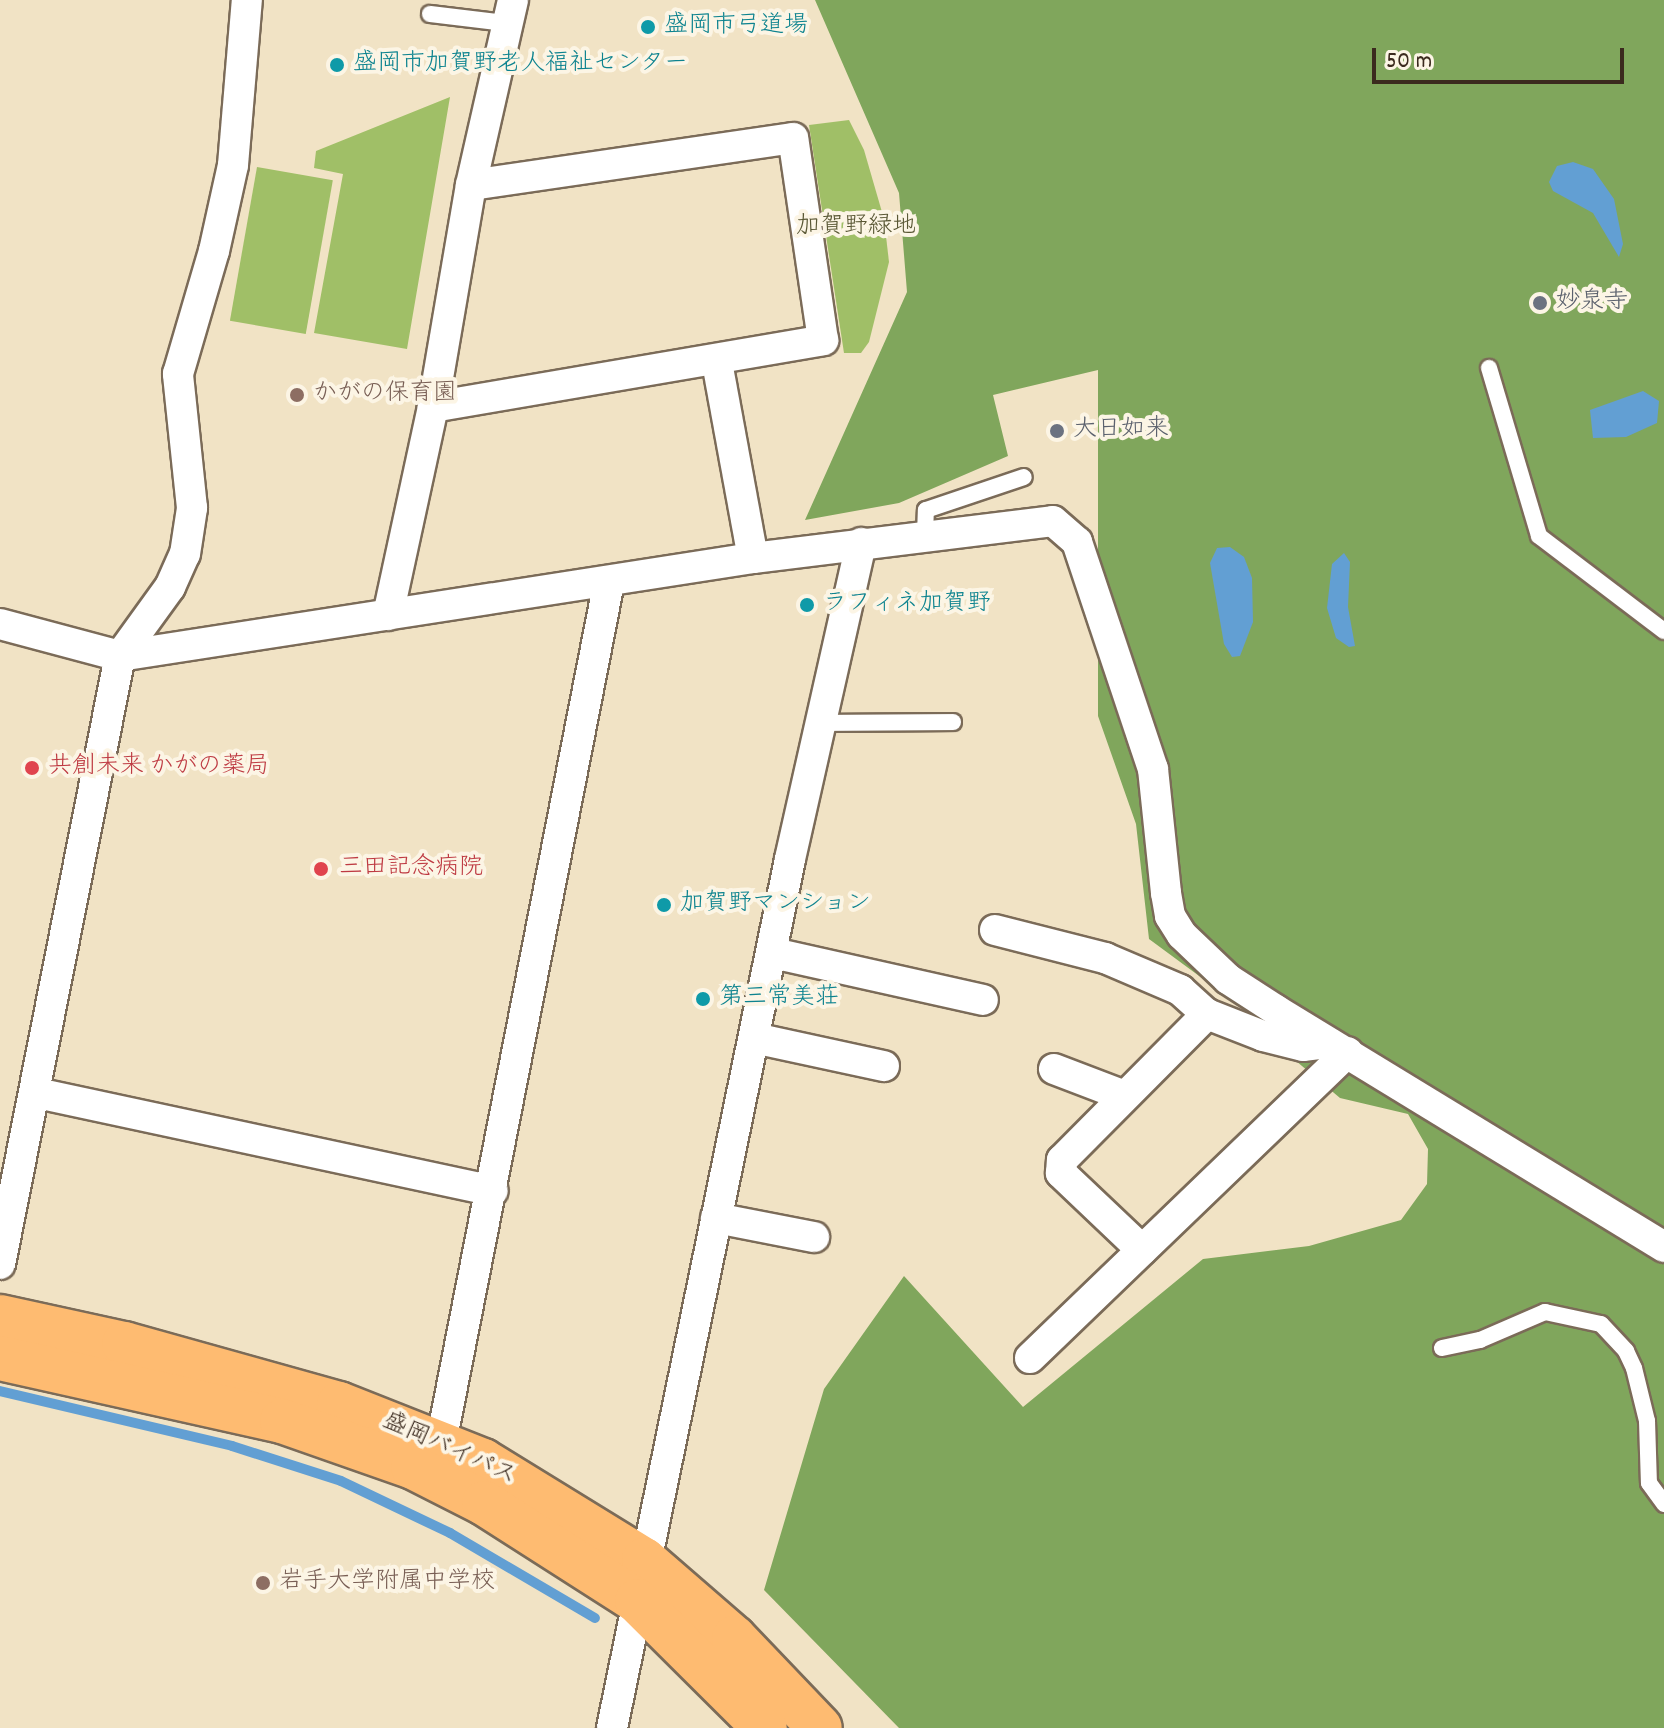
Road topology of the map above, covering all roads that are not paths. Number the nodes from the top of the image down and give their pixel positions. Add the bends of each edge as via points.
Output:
1 (247, 0) edge
2 (509, 12) edge
3 (430, 14) dead end
4 (471, 185) junction
5 (717, 362) junction
6 (1489, 368) dead end
7 (433, 407) junction
8 (1024, 477) dead end
9 (925, 535) junction
10 (861, 543) junction
11 (753, 558) junction
12 (609, 582) junction
13 (388, 615) junction
14 (0, 624) edge
15 (1664, 631) edge
16 (120, 656) junction
17 (953, 722) dead end
18 (821, 723) junction
19 (995, 930) dead end
20 (773, 953) junction
21 (983, 1000) dead end
22 (1207, 1014) junction
23 (754, 1038) junction
24 (1339, 1048) junction
25 (884, 1066) dead end
26 (1054, 1069) dead end
27 (37, 1093) junction
28 (1122, 1095) junction
29 (493, 1191) junction
30 (716, 1218) junction
31 (814, 1237) dead end
32 (1664, 1247) edge
33 (1142, 1250) junction
34 (0, 1264) edge
35 (0, 1317) edge
36 (1442, 1348) dead end
37 (0, 1358) edge
38 (1030, 1358) dead end
39 (441, 1443) junction
40 (1664, 1504) edge
41 (641, 1580) junction
42 (612, 1728) edge
43 (765, 1728) edge
44 (820, 1728) edge

1 - 16 street via 233,165 178,374 192,508 185,554 170,587
2 - 3 lane
2 - 4 street
4 - 5 street via 793,138 823,340
4 - 7 street
5 - 7 street
5 - 11 street
6 - 15 lane via 1539,536
7 - 13 street
8 - 9 lane via 926,510
9 - 10 street
9 - 24 street via 1037,520 1053,521 1077,542 1153,769 1170,916 1191,945 1228,979
10 - 11 street
10 - 18 street
11 - 12 street
12 - 13 street
12 - 29 street
13 - 16 street
14 - 16 street
16 - 27 street
17 - 18 lane
18 - 20 street
19 - 22 street via 1105,958 1180,990
20 - 21 street
20 - 23 street
22 - 24 street via 1277,1040
22 - 28 street
23 - 25 street
23 - 30 street
24 - 32 street
24 - 33 street
26 - 28 street
27 - 29 street
27 - 34 street
28 - 33 street via 1062,1160 1061,1173
29 - 39 street
30 - 31 street
30 - 41 street
33 - 38 street
35 - 39 highway, 盛岡バイパス via 247,1377 339,1404
36 - 40 lane via 1480,1340 1545,1312 1601,1324 1634,1368 1647,1421 1649,1483
37 - 41 highway, 盛岡バイパス via 282,1421 413,1467
39 - 41 highway, 盛岡バイパス via 525,1483
41 - 42 street via 633,1644
41 - 43 highway, 盛岡バイパス
41 - 44 highway, 盛岡バイパス via 734,1638

